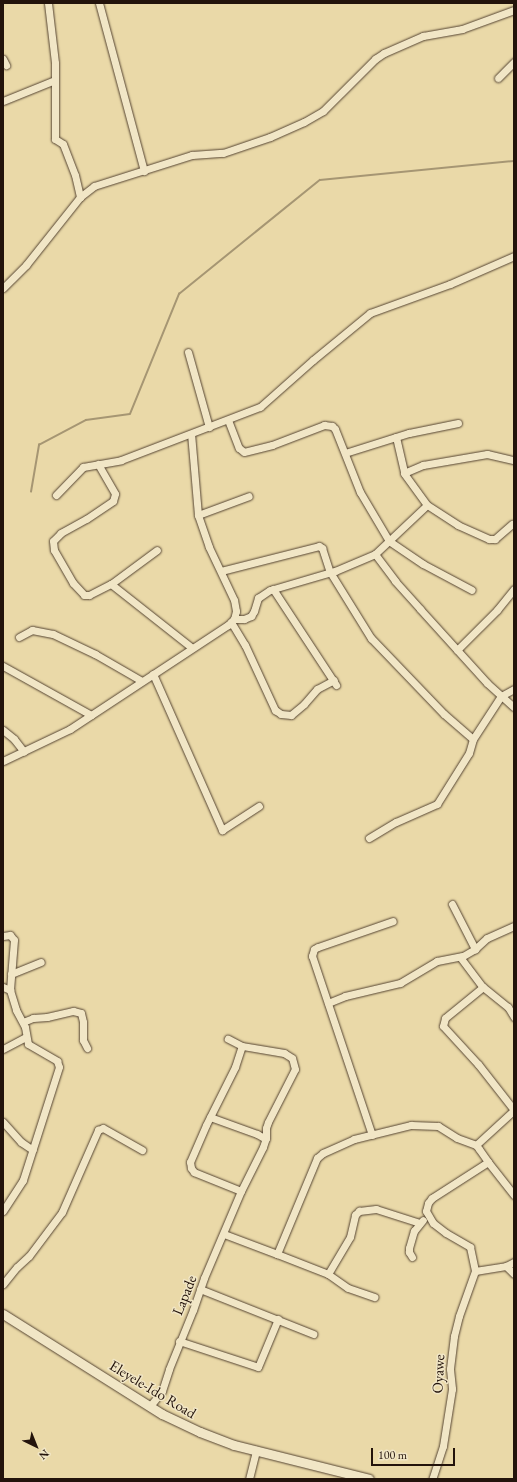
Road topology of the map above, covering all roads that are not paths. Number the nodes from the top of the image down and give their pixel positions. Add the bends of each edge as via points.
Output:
1 (48, 3) edge
2 (99, 3) edge
3 (514, 10) edge
4 (514, 62) edge
5 (498, 78) dead end
6 (55, 80) junction
7 (3, 101) edge
8 (144, 171) junction
9 (80, 197) junction
10 (514, 256) edge
11 (3, 288) edge
12 (188, 352) dead end
13 (228, 420) junction
14 (458, 423) dead end
15 (209, 427) junction
16 (191, 434) junction
17 (396, 437) junction
18 (345, 453) junction
19 (514, 460) edge
20 (98, 464) junction
21 (404, 473) junction
22 (56, 495) dead end
23 (249, 496) dead end
24 (427, 505) junction
25 (198, 515) junction
26 (512, 524) dead end
27 (389, 541) junction
28 (157, 550) dead end
29 (375, 554) junction
30 (221, 571) junction
31 (330, 572) junction
32 (111, 584) junction
33 (273, 588) junction
34 (514, 589) edge
35 (472, 590) dead end
36 (233, 620) junction
37 (19, 637) dead end
38 (192, 648) junction
39 (457, 650) junction
40 (3, 666) edge
41 (153, 674) junction
42 (142, 681) junction
43 (514, 689) edge
44 (502, 696) junction
45 (514, 707) edge
46 (91, 715) junction
47 (3, 730) edge
48 (473, 739) junction
49 (24, 752) junction
50 (3, 760) edge
51 (259, 806) dead end
52 (369, 838) dead end
53 (452, 904) dead end
54 (393, 921) dead end
55 (514, 926) edge
56 (3, 936) edge
57 (475, 949) junction
58 (460, 957) junction
59 (41, 962) dead end
60 (11, 974) junction
61 (483, 987) junction
62 (6, 989) edge
63 (328, 1003) junction
64 (514, 1017) edge
65 (23, 1022) junction
66 (26, 1037) junction
67 (228, 1039) dead end
68 (242, 1046) junction
69 (87, 1048) dead end
70 (3, 1049) edge
71 (514, 1110) edge
72 (210, 1118) junction
73 (3, 1122) edge
74 (372, 1135) junction
75 (266, 1139) junction
76 (476, 1145) junction
77 (33, 1150) junction
78 (142, 1150) dead end
79 (488, 1162) junction
80 (241, 1191) junction
81 (514, 1196) edge
82 (3, 1211) edge
83 (427, 1215) junction
84 (420, 1223) junction
85 (224, 1234) junction
86 (277, 1254) junction
87 (412, 1257) dead end
88 (514, 1262) edge
89 (506, 1266) junction
90 (475, 1271) junction
91 (328, 1274) junction
92 (514, 1274) edge
93 (3, 1284) edge
94 (200, 1289) junction
95 (374, 1297) dead end
96 (3, 1314) edge
97 (278, 1319) junction
98 (313, 1334) dead end
99 (180, 1341) junction
100 (150, 1406) junction
101 (256, 1450) junction
102 (340, 1476) edge
103 (249, 1479) edge
104 (369, 1479) edge
105 (432, 1479) edge

1 - 6 street
2 - 8 street
3 - 8 street via 462,29 423,36 384,53 375,59 333,103 304,122 223,153 192,155
4 - 5 street
6 - 7 street
6 - 9 street via 55,139 62,144 68,156
8 - 9 street via 94,186
9 - 11 street via 26,265
10 - 13 street via 450,284 370,313 312,360 267,402
12 - 15 street
13 - 15 street
13 - 18 street via 239,448 244,452 272,445 328,424 335,429
14 - 17 street
15 - 16 street
16 - 20 street via 121,460
16 - 25 street
17 - 18 street
17 - 21 street
18 - 27 street via 360,492
19 - 21 street via 487,454 423,465
20 - 22 street via 83,467
20 - 32 street via 115,494 113,500 60,533 53,540 53,544 73,583 84,595
21 - 24 street
23 - 25 street
24 - 26 street via 458,524 492,540
24 - 27 street
25 - 30 street
27 - 29 street
27 - 35 street via 423,564
28 - 32 street
29 - 31 street
29 - 39 street via 395,581
30 - 31 street via 316,545 322,548
30 - 36 street via 234,600 236,611
31 - 33 street
31 - 48 street via 357,617 383,652 444,714
32 - 38 street
33 - 36 street via 260,596 251,616
33 - 36 street via 335,683 317,689 291,715 281,714 275,710
34 - 39 street
36 - 38 street
37 - 42 street via 32,630 53,634
38 - 41 street
39 - 44 street
40 - 46 street
41 - 42 street
41 - 51 street via 222,830
42 - 46 street
43 - 44 street
44 - 45 street
44 - 48 street
46 - 49 street via 59,735
47 - 49 street
48 - 52 street via 470,753 437,804 396,822
49 - 50 street
53 - 57 street
54 - 63 street via 314,949 312,956
55 - 57 street via 488,938
56 - 60 street via 9,934 13,938
57 - 58 street
58 - 61 street
58 - 63 street via 437,961 400,983 345,996
59 - 60 street
60 - 62 street
61 - 64 street via 508,1007
61 - 71 street via 445,1018 443,1026 478,1064
62 - 65 street
63 - 74 street
65 - 66 street
65 - 69 street via 73,1010 81,1013 83,1040
66 - 70 street
66 - 77 street via 29,1046 57,1061 59,1067
67 - 68 street
68 - 72 street via 235,1067
68 - 75 street, Lapade via 284,1053 292,1058 295,1064 291,1079 268,1122
71 - 76 street
72 - 75 street
72 - 80 street via 190,1162 190,1168 194,1172
73 - 77 street via 21,1142
74 - 76 street via 410,1125 438,1126 457,1138
74 - 86 street via 354,1140 317,1158
75 - 80 street, Lapade
76 - 79 street
77 - 82 street via 23,1180
78 - 93 street via 103,1128 98,1130 62,1212 29,1256
79 - 81 street
79 - 83 street via 432,1198 426,1207
80 - 85 street, Lapade
83 - 84 street
83 - 90 street via 446,1233 470,1247
84 - 87 street via 414,1231 409,1248
84 - 91 street via 376,1209 359,1212 355,1215 350,1237
85 - 86 street
85 - 94 street, Lapade
86 - 91 street
88 - 89 street
89 - 90 street
89 - 92 street
90 - 105 street, Oyawe via 454,1336 450,1360 452,1389 443,1446
91 - 95 street via 348,1288
94 - 97 street
94 - 99 street, Lapade
96 - 100 main road, Eleyele-Ido Road
97 - 98 street
97 - 99 street via 258,1367
99 - 100 street, Lapade via 162,1391
100 - 101 main road, Eleyele-Ido Road via 200,1432
101 - 102 main road, Eleyele-Ido Road
101 - 103 street
102 - 104 main road, Eleyele-Ido Road

